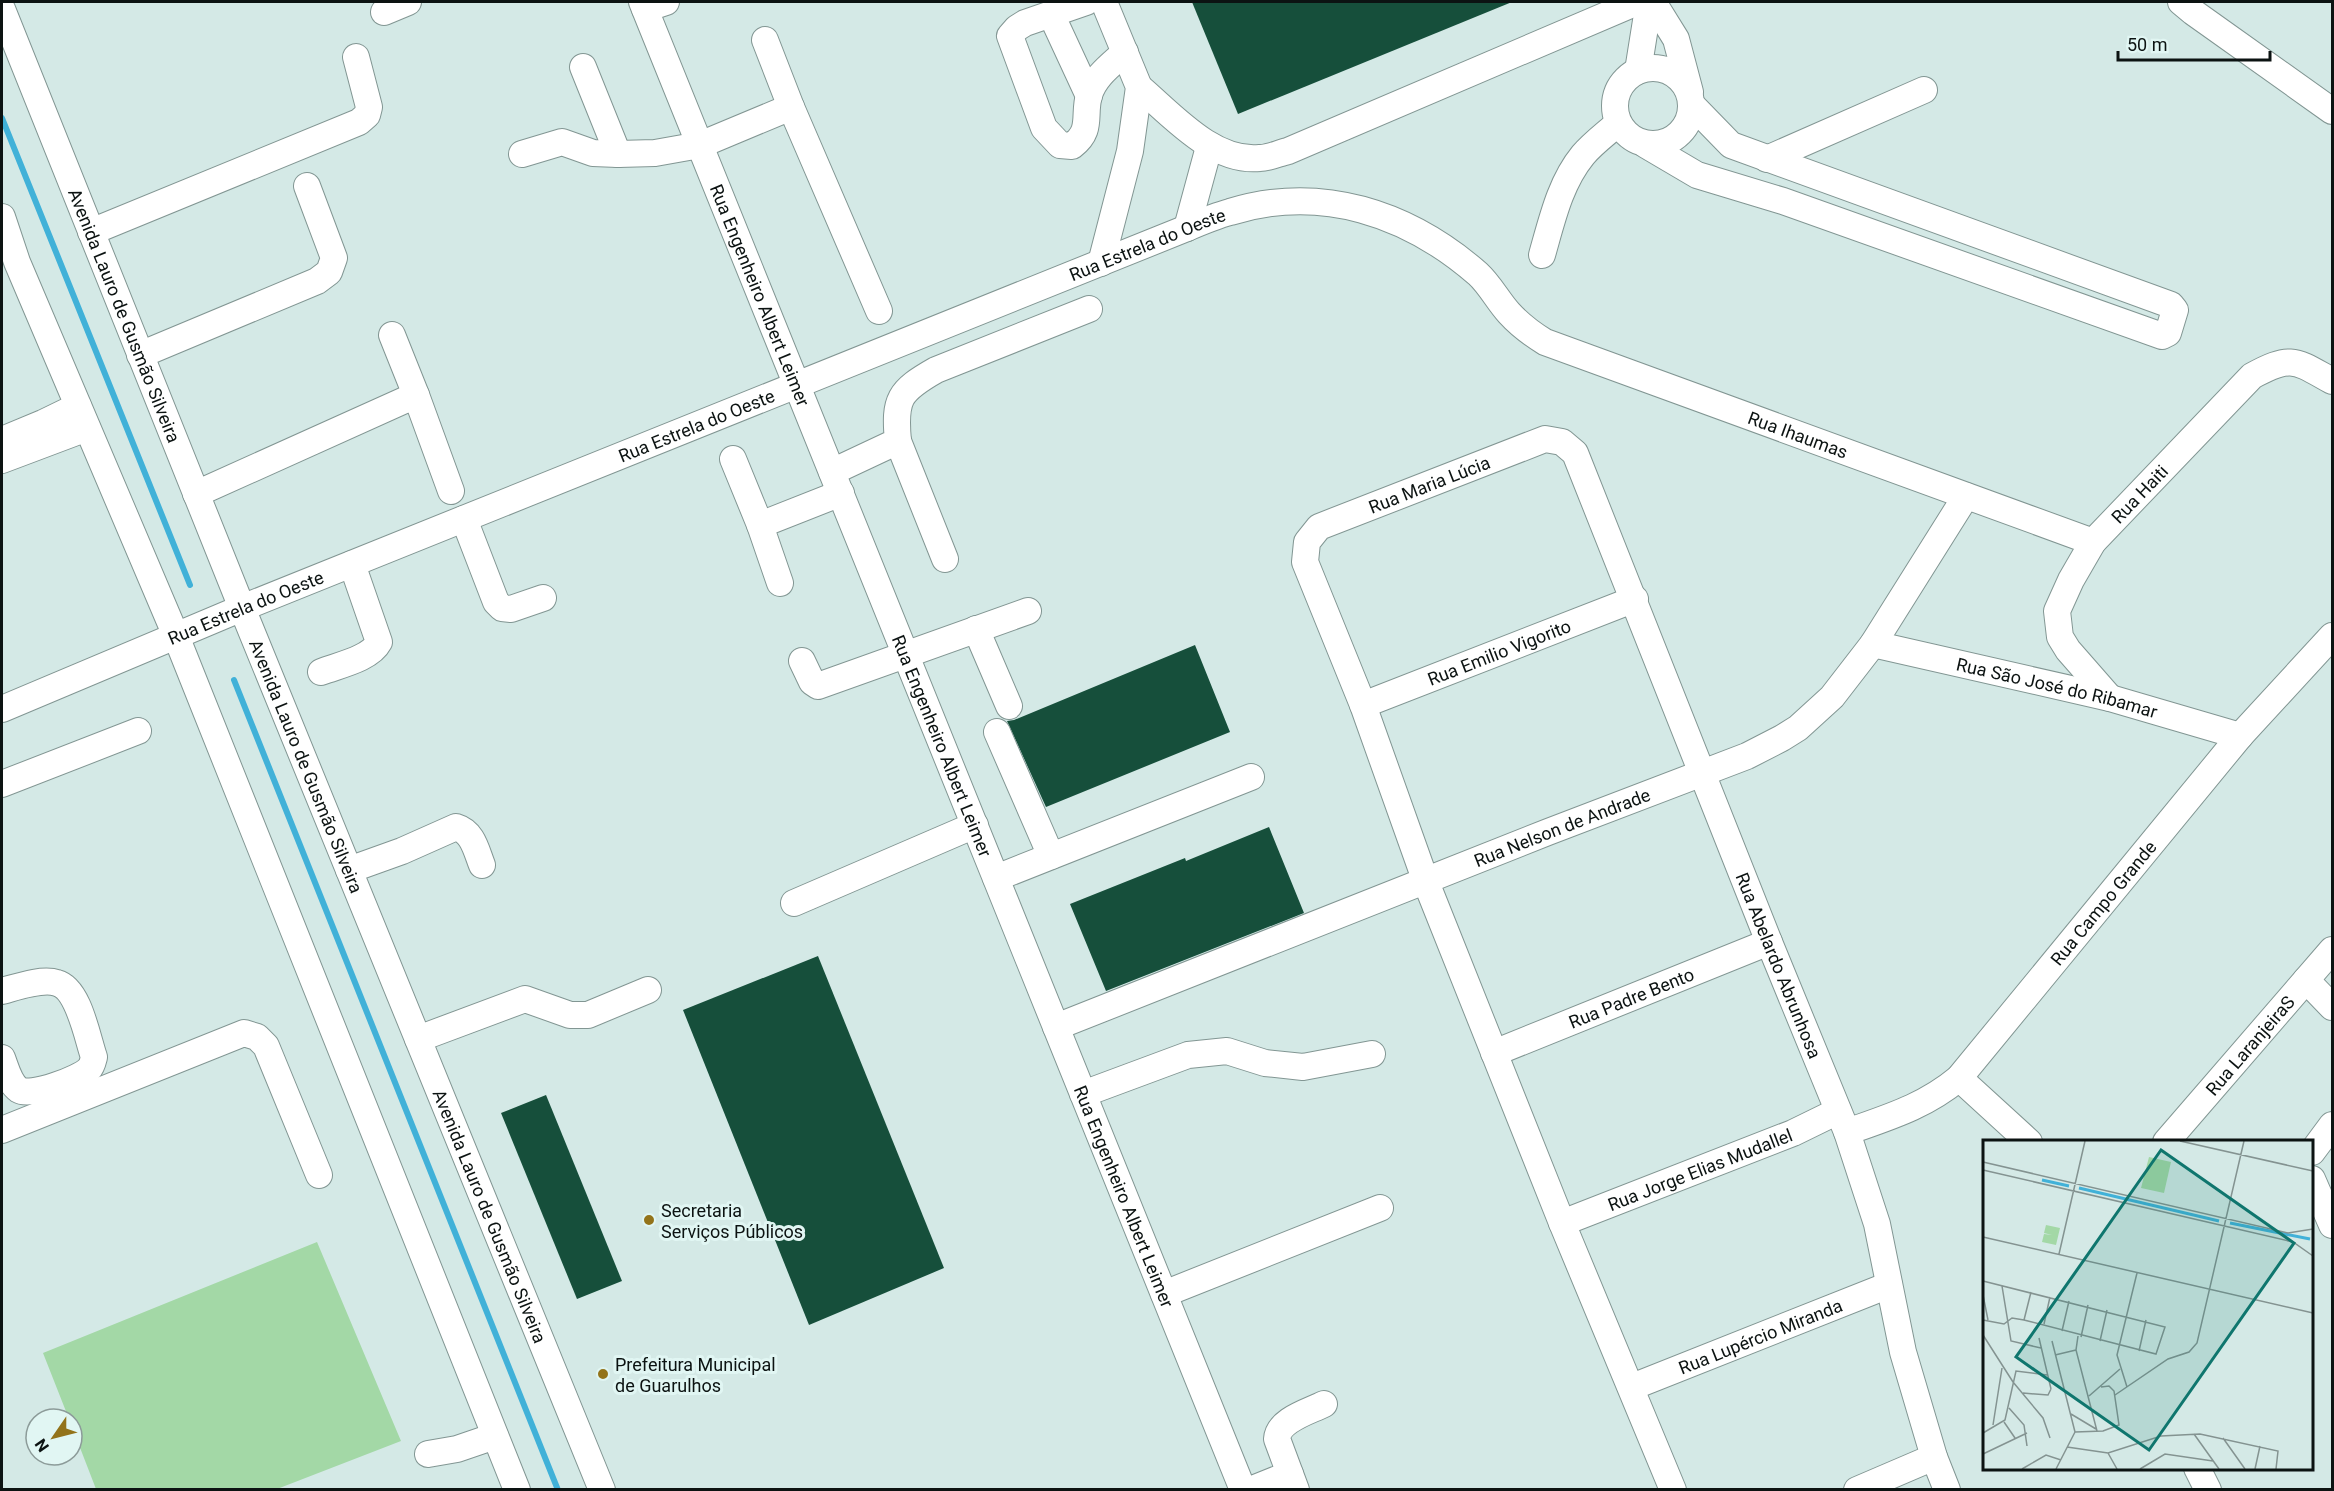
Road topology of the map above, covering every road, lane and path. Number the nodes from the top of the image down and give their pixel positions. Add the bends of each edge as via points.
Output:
1 (408, 2) edge
2 (1086, 2) edge
3 (1104, 2) edge
4 (1637, 2) edge
5 (1651, 2) edge
6 (2181, 2) edge
7 (651, 4) edge
8 (2, 9) edge
9 (384, 12) dead end
10 (1052, 14) junction
11 (765, 40) dead end
12 (1125, 52) junction
13 (356, 57) dead end
14 (583, 67) dead end
15 (1638, 71) junction
16 (1139, 87) junction
17 (1924, 90) dead end
18 (1089, 96) junction
19 (1692, 101) junction
20 (791, 107) junction
21 (2332, 111) edge
22 (1618, 123) junction
23 (700, 145) junction
24 (1646, 145) junction
25 (1209, 147) junction
26 (522, 154) dead end
27 (618, 154) junction
28 (1767, 159) junction
29 (307, 186) dead end
30 (2, 217) edge
31 (1187, 228) junction
32 (91, 232) junction
33 (1542, 255) dead end
34 (1101, 263) junction
35 (9, 266) edge
36 (1089, 309) dead end
37 (879, 311) dead end
38 (1510, 313) joint
39 (392, 335) dead end
40 (140, 355) junction
41 (2332, 381) edge
42 (797, 385) junction
43 (416, 395) junction
44 (83, 417) junction
45 (2, 440) edge
46 (898, 441) junction
47 (1575, 453) joint
48 (733, 459) dead end
49 (2, 460) edge
50 (836, 482) junction
51 (450, 491) dead end
52 (196, 494) junction
53 (1966, 496) junction
54 (464, 519) junction
55 (760, 525) junction
56 (2093, 542) junction
57 (945, 559) dead end
58 (352, 564) junction
59 (780, 583) dead end
60 (543, 598) dead end
61 (1635, 600) junction
62 (242, 608) junction
63 (1028, 611) dead end
64 (976, 629) junction
65 (176, 636) junction
66 (2332, 636) edge
67 (1873, 644) junction
68 (906, 655) junction
69 (802, 661) dead end
70 (321, 672) dead end
71 (2110, 698) junction
72 (1363, 705) junction
73 (1009, 706) dead end
74 (2, 709) edge
75 (138, 731) dead end
76 (997, 732) dead end
77 (2240, 736) junction
78 (1703, 774) junction
79 (1251, 777) dead end
80 (2, 784) edge
81 (975, 825) junction
82 (1051, 856) junction
83 (482, 865) dead end
84 (349, 870) junction
85 (996, 878) junction
86 (1426, 882) junction
87 (794, 903) dead end
88 (1769, 942) junction
89 (2332, 950) edge
90 (2307, 980) junction
91 (648, 990) dead end
92 (2, 991) edge
93 (2332, 1006) edge
94 (1056, 1028) junction
95 (418, 1039) junction
96 (1494, 1053) junction
97 (1372, 1054) dead end
98 (2, 1058) edge
99 (1959, 1078) junction
100 (1083, 1094) junction
101 (1842, 1121) junction
102 (2332, 1125) edge
103 (2, 1130) edge
104 (2027, 1140) edge
105 (2168, 1140) edge
106 (2313, 1151) edge
107 (319, 1175) dead end
108 (2313, 1181) edge
109 (1380, 1208) dead end
110 (1562, 1223) junction
111 (2332, 1226) edge
112 (1889, 1285) junction
113 (1164, 1294) junction
114 (1632, 1387) junction
115 (1323, 1404) dead end
116 (495, 1436) junction
117 (428, 1454) dead end
118 (1934, 1457) junction
119 (2199, 1470) edge
120 (1293, 1482) edge
121 (517, 1490) edge
122 (602, 1490) edge
123 (1243, 1490) edge
124 (1250, 1490) edge
125 (1673, 1490) edge
126 (1857, 1490) edge
127 (1947, 1490) edge
128 (2208, 1490) edge

1 - 9 street
2 - 10 street
3 - 12 street
4 - 25 street via 1288,151 1261,158 1240,157
5 - 15 street
5 - 19 street via 1676,39
6 - 21 street
7 - 23 street, Rua Engenheiro Albert Leimer
8 - 32 street, Avenida Lauro de Gusmão Silveira
10 - 18 street
10 - 18 street via 1017,28 1010,36 1044,128 1060,145 1072,146 1083,136
11 - 20 street
12 - 16 street
12 - 18 street via 1098,79
13 - 32 street via 369,107 359,122
14 - 27 street
15 - 19 street via 1659,68 1679,77
15 - 22 street via 1625,80 1617,93
16 - 25 street
16 - 34 street via 1130,151
17 - 28 street
19 - 24 street via 1686,128 1668,142
19 - 28 street via 1731,145
20 - 23 street
20 - 37 street
22 - 24 street via 1630,137
22 - 33 street via 1574,167 1557,200
23 - 27 street via 655,153
23 - 42 street, Rua Engenheiro Albert Leimer
24 - 28 street via 1697,175 1783,201 2162,336 2168,333 2175,310 2171,305
25 - 31 street
26 - 27 street via 562,142 593,153
29 - 40 street via 334,258 329,272
30 - 35 street
31 - 34 street, Rua Estrela do Oeste
31 - 38 street, Rua Estrela do Oeste via 1230,212 1300,201 1379,213 1446,247 1481,276
32 - 40 street, Avenida Lauro de Gusmão Silveira
34 - 42 street, Rua Estrela do Oeste
35 - 44 street
36 - 46 street via 917,381 904,393 895,412
38 - 53 street, Rua Ihaumas via 1536,336 1558,347
39 - 43 street
40 - 52 street, Avenida Lauro de Gusmão Silveira
41 - 56 street, Rua Haiti via 2298,362 2274,364 2252,376
42 - 50 street, Rua Engenheiro Albert Leimer
42 - 54 street, Rua Estrela do Oeste
43 - 51 street
43 - 52 street
44 - 45 street
44 - 49 street
44 - 65 street
46 - 50 street
46 - 57 street
47 - 61 street, Rua Abelardo Abrunhosa
47 - 72 street, Rua Maria Lúcia via 1562,442 1545,439 1319,527 1306,542 1305,562
48 - 55 street
50 - 55 street
50 - 68 street, Rua Engenheiro Albert Leimer
52 - 62 street, Avenida Lauro de Gusmão Silveira
53 - 56 street, Rua Ihaumas
53 - 67 street, Rua Nelson de Andrade
54 - 58 street, Rua Estrela do Oeste
54 - 60 street via 496,602 511,609
55 - 59 street
56 - 71 street, Rua Haiti via 2057,611 2058,627 2067,650
58 - 62 street, Rua Estrela do Oeste
58 - 70 street via 379,642 376,649
61 - 72 street, Rua Emilio Vigorito
61 - 78 street, Rua Abelardo Abrunhosa
62 - 65 street, Rua Estrela do Oeste
62 - 84 street, Avenida Lauro de Gusmão Silveira
63 - 64 street
64 - 68 street
64 - 73 street
65 - 74 street, Rua Estrela do Oeste
65 - 116 street
66 - 77 street, Rua Campo Grande
67 - 71 street, Rua São José do Ribamar
67 - 78 street, Rua Nelson de Andrade via 1832,697 1798,728 1766,748
68 - 69 street via 818,686
68 - 81 street, Rua Engenheiro Albert Leimer
71 - 77 street, Rua São José do Ribamar
72 - 86 street
75 - 80 street
76 - 82 street
77 - 99 street, Rua Campo Grande
78 - 86 street, Rua Nelson de Andrade
78 - 88 street, Rua Abelardo Abrunhosa
79 - 82 street
81 - 85 street, Rua Engenheiro Albert Leimer
81 - 87 street
82 - 85 street
83 - 84 street via 471,837 456,827
84 - 95 street, Avenida Lauro de Gusmão Silveira
85 - 94 street, Rua Engenheiro Albert Leimer
86 - 94 street, Rua Nelson de Andrade
86 - 96 street
88 - 96 street, Rua Padre Bento
88 - 101 street, Rua Abelardo Abrunhosa
89 - 90 street, Rua LaranjeiraS
90 - 93 street
90 - 105 street, Rua LaranjeiraS
91 - 95 street via 588,1016 570,1015 525,999
92 - 98 street via 45,982 64,986 76,1001 94,1057 86,1072 28,1093 13,1083
94 - 100 street, Rua Engenheiro Albert Leimer
95 - 122 street, Avenida Lauro de Gusmão Silveira
96 - 110 street
97 - 100 street via 1303,1067 1265,1063 1227,1051 1188,1055
99 - 101 street, Rua Campo Grande via 1911,1109
99 - 104 street
100 - 113 street, Rua Engenheiro Albert Leimer
101 - 110 street, Rua Jorge Elias Mudallel via 1793,1133
101 - 112 street, Rua Abelardo Abrunhosa via 1877,1224
102 - 106 street
103 - 107 street via 244,1033 267,1046
108 - 111 street
109 - 113 street
110 - 114 street
112 - 114 street, Rua Lupércio Miranda
112 - 118 street, Rua Abelardo Abrunhosa via 1903,1352
113 - 123 street, Rua Engenheiro Albert Leimer
114 - 125 street
115 - 120 street via 1278,1431 1277,1439
116 - 117 street
116 - 121 street
118 - 126 street
118 - 127 street, Rua Abelardo Abrunhosa
119 - 128 street
120 - 124 street

